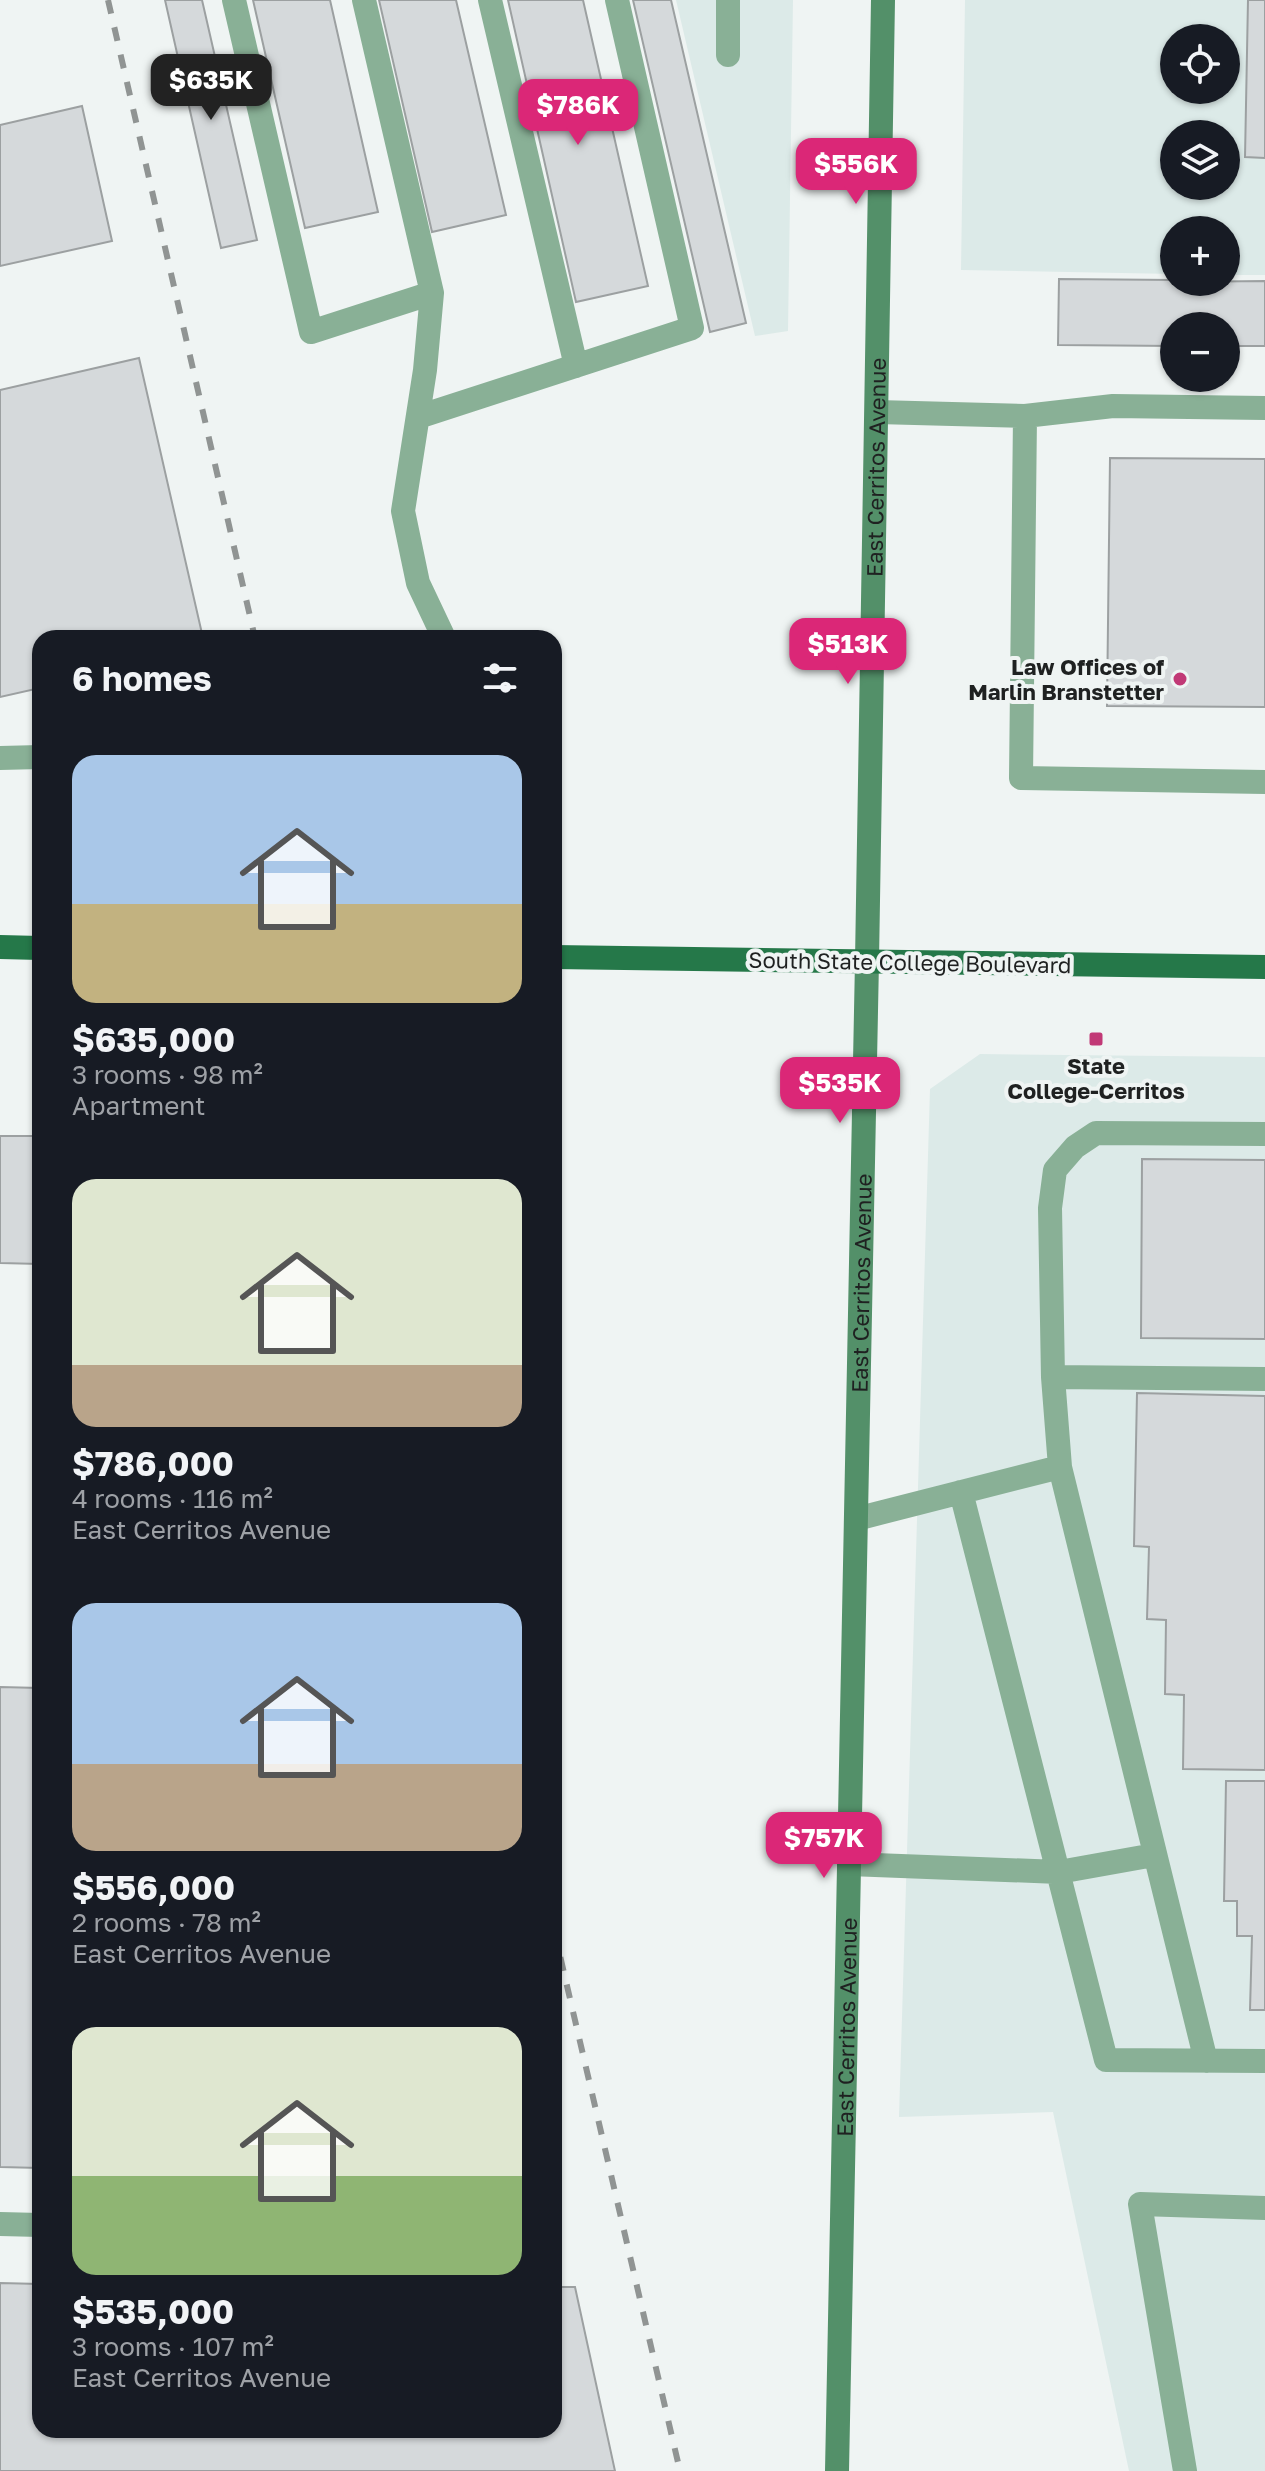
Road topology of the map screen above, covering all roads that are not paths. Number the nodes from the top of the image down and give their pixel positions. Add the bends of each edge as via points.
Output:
1 (234, 0) edge
2 (364, 0) edge
3 (490, 0) edge
4 (617, 0) edge
5 (728, 0) edge
6 (883, 0) edge
7 (728, 55) dead end
8 (432, 293) junction
9 (576, 366) junction
10 (1265, 408) edge
11 (877, 412) junction
12 (1025, 416) junction
13 (418, 417) junction
14 (440, 630) edge
15 (32, 757) edge
16 (0, 758) edge
17 (1265, 782) edge
18 (0, 947) edge
19 (32, 948) edge
20 (562, 957) edge
21 (867, 961) junction
22 (1265, 967) edge
23 (1265, 1134) edge
24 (1053, 1377) junction
25 (1265, 1379) edge
26 (1060, 1467) junction
27 (961, 1492) junction
28 (856, 1519) junction
29 (1154, 1855) junction
30 (849, 1864) junction
31 (1059, 1872) junction
32 (1206, 2061) junction
33 (1265, 2061) edge
34 (1265, 2208) edge
35 (0, 2224) edge
36 (32, 2225) edge
37 (837, 2471) edge
38 (1185, 2471) edge

1 - 8 lane via 311,332
2 - 8 lane
3 - 9 lane
4 - 9 lane via 692,328
5 - 7 lane
6 - 11 main road, East Cerritos Avenue
8 - 13 lane
9 - 13 lane
10 - 12 lane via 1113,406
11 - 12 lane
11 - 21 main road, East Cerritos Avenue
12 - 17 lane via 1021,778
13 - 14 lane via 403,511 418,583
15 - 16 lane
18 - 19 main road
20 - 21 main road, South State College Boulevard
21 - 22 main road, South State College Boulevard
21 - 28 main road, East Cerritos Avenue
23 - 24 lane via 1096,1133 1075,1147 1055,1170 1050,1208
24 - 25 lane
24 - 26 lane
26 - 27 lane
26 - 29 lane
27 - 28 lane
27 - 31 lane
28 - 30 main road, East Cerritos Avenue
29 - 31 lane
29 - 32 lane
30 - 31 lane
30 - 37 main road, East Cerritos Avenue
31 - 32 lane via 1106,2060
32 - 33 lane
34 - 38 lane via 1140,2204
35 - 36 lane

